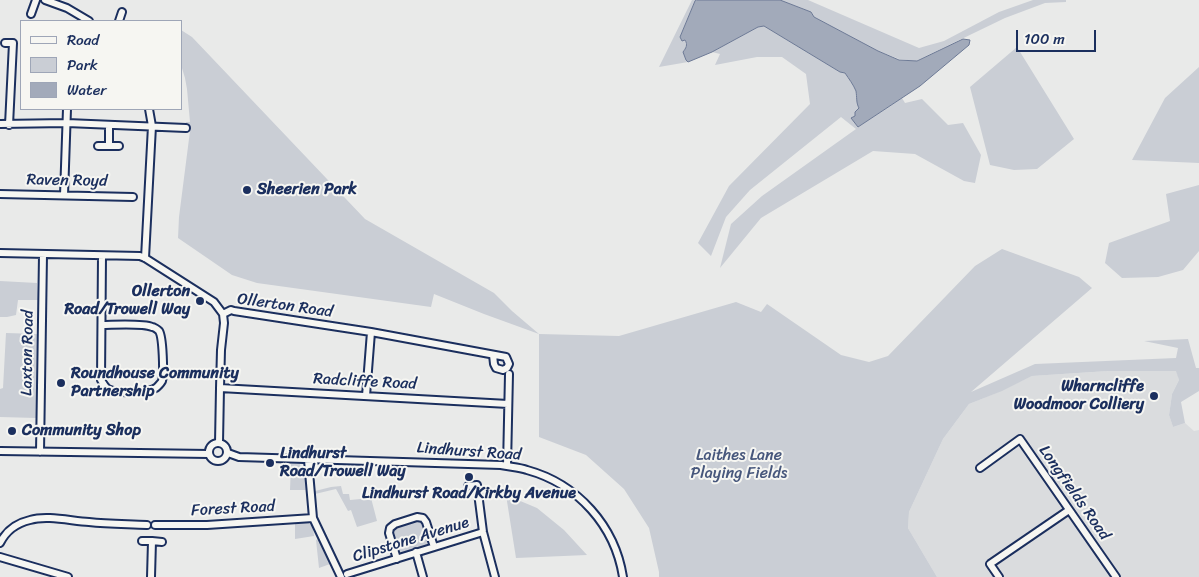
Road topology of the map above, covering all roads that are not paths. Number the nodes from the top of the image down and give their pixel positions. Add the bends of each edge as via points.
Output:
1 (36, 0) edge
2 (45, 0) edge
3 (60, 3) edge
4 (122, 12) dead end
5 (31, 14) dead end
6 (87, 20) edge
7 (119, 20) edge
8 (4, 43) dead end
9 (67, 110) edge
10 (149, 110) edge
11 (0, 124) edge
12 (67, 124) junction
13 (9, 125) junction
14 (109, 125) junction
15 (152, 126) junction
16 (186, 128) dead end
17 (98, 146) dead end
18 (108, 146) junction
19 (119, 146) dead end
20 (0, 194) edge
21 (64, 195) junction
22 (133, 197) dead end
23 (0, 254) edge
24 (42, 254) junction
25 (102, 256) junction
26 (145, 258) junction
27 (223, 314) junction
28 (102, 325) junction
29 (371, 332) junction
30 (494, 356) dead end
31 (509, 374) dead end
32 (220, 388) junction
33 (366, 396) junction
34 (508, 404) junction
35 (219, 443) junction
36 (0, 451) edge
37 (40, 452) junction
38 (228, 453) junction
39 (209, 454) junction
40 (308, 460) junction
41 (507, 466) junction
42 (980, 468) dead end
43 (468, 486) dead end
44 (1069, 510) junction
45 (313, 518) junction
46 (483, 532) junction
47 (142, 541) dead end
48 (152, 541) junction
49 (162, 542) dead end
50 (0, 543) edge
51 (434, 547) junction
52 (416, 552) junction
53 (0, 557) edge
54 (397, 559) junction
55 (344, 576) edge
56 (68, 577) edge
57 (151, 577) edge
58 (423, 577) edge
59 (495, 577) edge
60 (623, 577) edge
61 (1000, 577) edge
62 (1116, 577) edge

1 - 5 street
2 - 3 street
3 - 6 street
4 - 7 street
8 - 13 street via 13,43
9 - 12 street
10 - 15 street
11 - 13 street
12 - 13 street
12 - 14 street
12 - 21 street
14 - 15 street
14 - 18 street
15 - 16 street
15 - 26 street
17 - 18 street
18 - 19 street
20 - 21 street, Raven Royd
21 - 22 street, Raven Royd
23 - 24 street, Ollerton Road
24 - 25 street, Ollerton Road
24 - 37 street, Laxton Road
25 - 26 street, Ollerton Road
25 - 28 street
26 - 27 street, Ollerton Road via 214,302
27 - 29 street, Ollerton Road via 231,310
27 - 32 street
28 - 28 street via 101,380 104,385 115,392 147,391 158,386 163,376 159,331 146,325
29 - 30 street, Ollerton Road
29 - 33 street
31 - 34 street
32 - 33 street, Radcliffe Road
32 - 35 street
33 - 34 street, Radcliffe Road
34 - 41 street
35 - 38 street via 226,447
35 - 39 street via 211,446
36 - 37 street, Lindhurst Road
37 - 39 street, Lindhurst Road
38 - 39 street, Lindhurst Road via 218,462
38 - 40 street, Lindhurst Road via 239,457
40 - 41 street, Lindhurst Road
40 - 45 street
41 - 60 street, Lindhurst Road via 529,470 552,480 584,501 594,511 615,547
42 - 44 street, Longfields Road via 1020,439
43 - 46 street via 477,485
44 - 61 street via 990,564
44 - 62 street, Longfields Road
45 - 50 street, Forest Road via 207,525 90,523 43,518 19,524 9,530
45 - 55 street
46 - 51 street, Clipstone Avenue
46 - 59 street
47 - 48 street
48 - 49 street
48 - 57 street
51 - 52 street, Clipstone Avenue
51 - 54 street via 423,518 395,524 389,533
52 - 54 street, Clipstone Avenue
52 - 58 street
53 - 56 street
54 - 55 street, Clipstone Avenue

